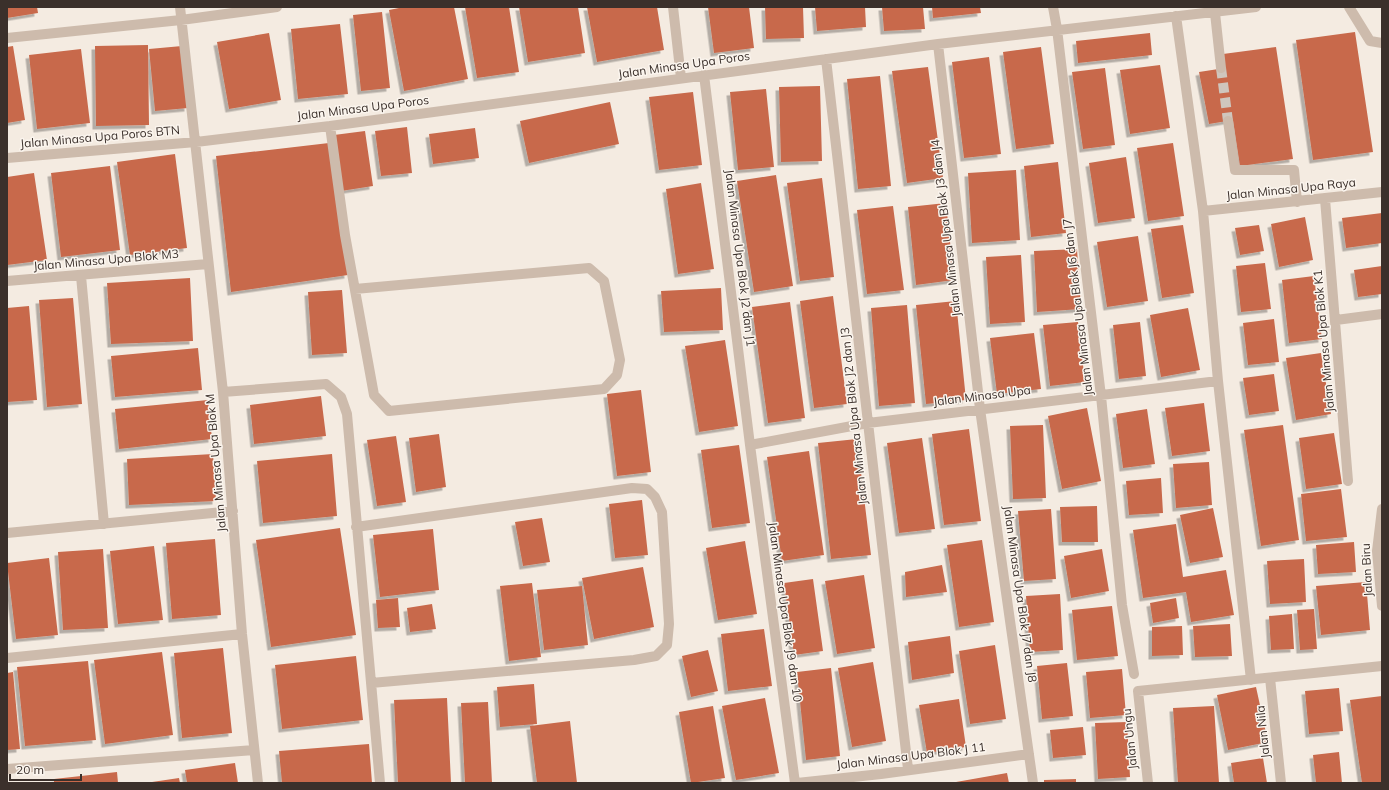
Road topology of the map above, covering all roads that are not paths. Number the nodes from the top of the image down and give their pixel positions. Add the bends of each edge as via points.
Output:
1 (180, 7) edge
2 (277, 7) edge
3 (673, 7) edge
4 (1053, 7) edge
5 (1256, 7) edge
6 (1349, 7) edge
7 (1215, 12) junction
8 (1176, 16) junction
9 (181, 20) junction
10 (1057, 29) junction
11 (7, 38) edge
12 (938, 44) junction
13 (1382, 44) edge
14 (826, 59) junction
15 (1221, 68) tunnel mouth
16 (704, 75) junction
17 (681, 78) junction
18 (1228, 121) tunnel mouth
19 (330, 126) junction
20 (196, 142) junction
21 (7, 158) edge
22 (1382, 192) edge
23 (1325, 199) junction
24 (1297, 202) junction
25 (1203, 211) junction
26 (208, 264) junction
27 (81, 276) junction
28 (7, 281) edge
29 (355, 289) junction
30 (1382, 314) edge
31 (1336, 320) junction
32 (1218, 380) junction
33 (223, 392) junction
34 (1102, 396) junction
35 (980, 409) junction
36 (868, 423) junction
37 (750, 445) junction
38 (1348, 482) dead end
39 (1382, 509) edge
40 (233, 512) junction
41 (104, 524) junction
42 (356, 527) junction
43 (7, 533) edge
44 (1379, 551) edge
45 (1382, 606) edge
46 (242, 634) junction
47 (7, 658) edge
48 (1382, 666) edge
49 (1134, 674) dead end
50 (1270, 678) junction
51 (1251, 680) junction
52 (371, 683) junction
53 (254, 750) junction
54 (1029, 754) junction
55 (7, 769) edge
56 (908, 769) junction
57 (258, 783) edge
58 (380, 783) edge
59 (796, 783) edge
60 (1033, 783) edge
61 (1148, 783) edge
62 (1281, 783) edge

1 - 9 street, Jalan Minasa Upa Blok M
2 - 9 street
3 - 17 street
4 - 10 street, Jalan Minasa Upa Blok J6 dan J7
5 - 7 street, Jalan Minasa Upa Poros
6 - 13 street via 1370,41
7 - 8 street, Jalan Minasa Upa Poros
7 - 15 street
8 - 10 street, Jalan Minasa Upa Poros
8 - 25 street
9 - 11 street
9 - 20 street, Jalan Minasa Upa Blok M
10 - 12 street, Jalan Minasa Upa Poros
10 - 34 street, Jalan Minasa Upa Blok J6 dan J7
12 - 14 street, Jalan Minasa Upa Poros
12 - 35 street, Jalan Minasa Upa Blok J3 dan J4
14 - 16 street, Jalan Minasa Upa Poros
14 - 36 street, Jalan Minasa Upa Blok J2 dan J3
16 - 17 street, Jalan Minasa Upa Poros
16 - 37 street, Jalan Minasa Upa Blok J2 dan J1
17 - 19 street, Jalan Minasa Upa Poros
18 - 24 street via 1235,170 1294,170
19 - 20 street, Jalan Minasa Upa Poros
19 - 29 street
20 - 21 street, Jalan Minasa Upa Poros BTN
20 - 26 street, Jalan Minasa Upa Blok M
22 - 23 street, Jalan Minasa Upa Raya
23 - 24 street, Jalan Minasa Upa Raya
23 - 31 street, Jalan Minasa Upa Blok K1
24 - 25 street, Jalan Minasa Upa Raya
25 - 32 street
26 - 27 street, Jalan Minasa Upa Blok M3
26 - 33 street, Jalan Minasa Upa Blok M
27 - 28 street, Jalan Minasa Upa Blok M3
27 - 41 street
29 - 29 street via 374,395 389,411 604,389 617,375 620,360 604,281 589,268
30 - 31 street
31 - 38 street, Jalan Minasa Upa Blok K1
32 - 34 street, Jalan Minasa Upa
32 - 51 street
33 - 40 street, Jalan Minasa Upa Blok M
33 - 42 street via 326,384 341,397 347,414
34 - 35 street, Jalan Minasa Upa
34 - 49 street, Jalan Minasa Upa Blok J6 dan J7 via 1122,605
35 - 36 street, Jalan Minasa Upa
35 - 54 street, Jalan Minasa Upa Blok J7 dan J8
36 - 37 street, Jalan Minasa Upa
36 - 56 street, Jalan Minasa Upa Blok J2 dan J3
37 - 59 street, Jalan Minasa Upa Blok J9 dan 10
39 - 44 street, Jalan Biru
40 - 41 street
40 - 46 street, Jalan Minasa Upa Blok M
41 - 43 street
42 - 52 street
42 - 52 street via 632,488 647,489 655,497 662,512 669,624 668,645 656,656 584,665
44 - 45 street, Jalan Biru
46 - 47 street
46 - 53 street, Jalan Minasa Upa Blok M
48 - 50 street
50 - 51 street
50 - 62 street, Jalan Nila
51 - 61 street, Jalan Ungu via 1138,691
52 - 58 street
53 - 55 street
53 - 57 street, Jalan Minasa Upa Blok M
54 - 56 street, Jalan Minasa Upa Blok J 11
54 - 60 street, Jalan Minasa Upa Blok J7 dan J8
56 - 59 street, Jalan Minasa Upa Blok J 11

